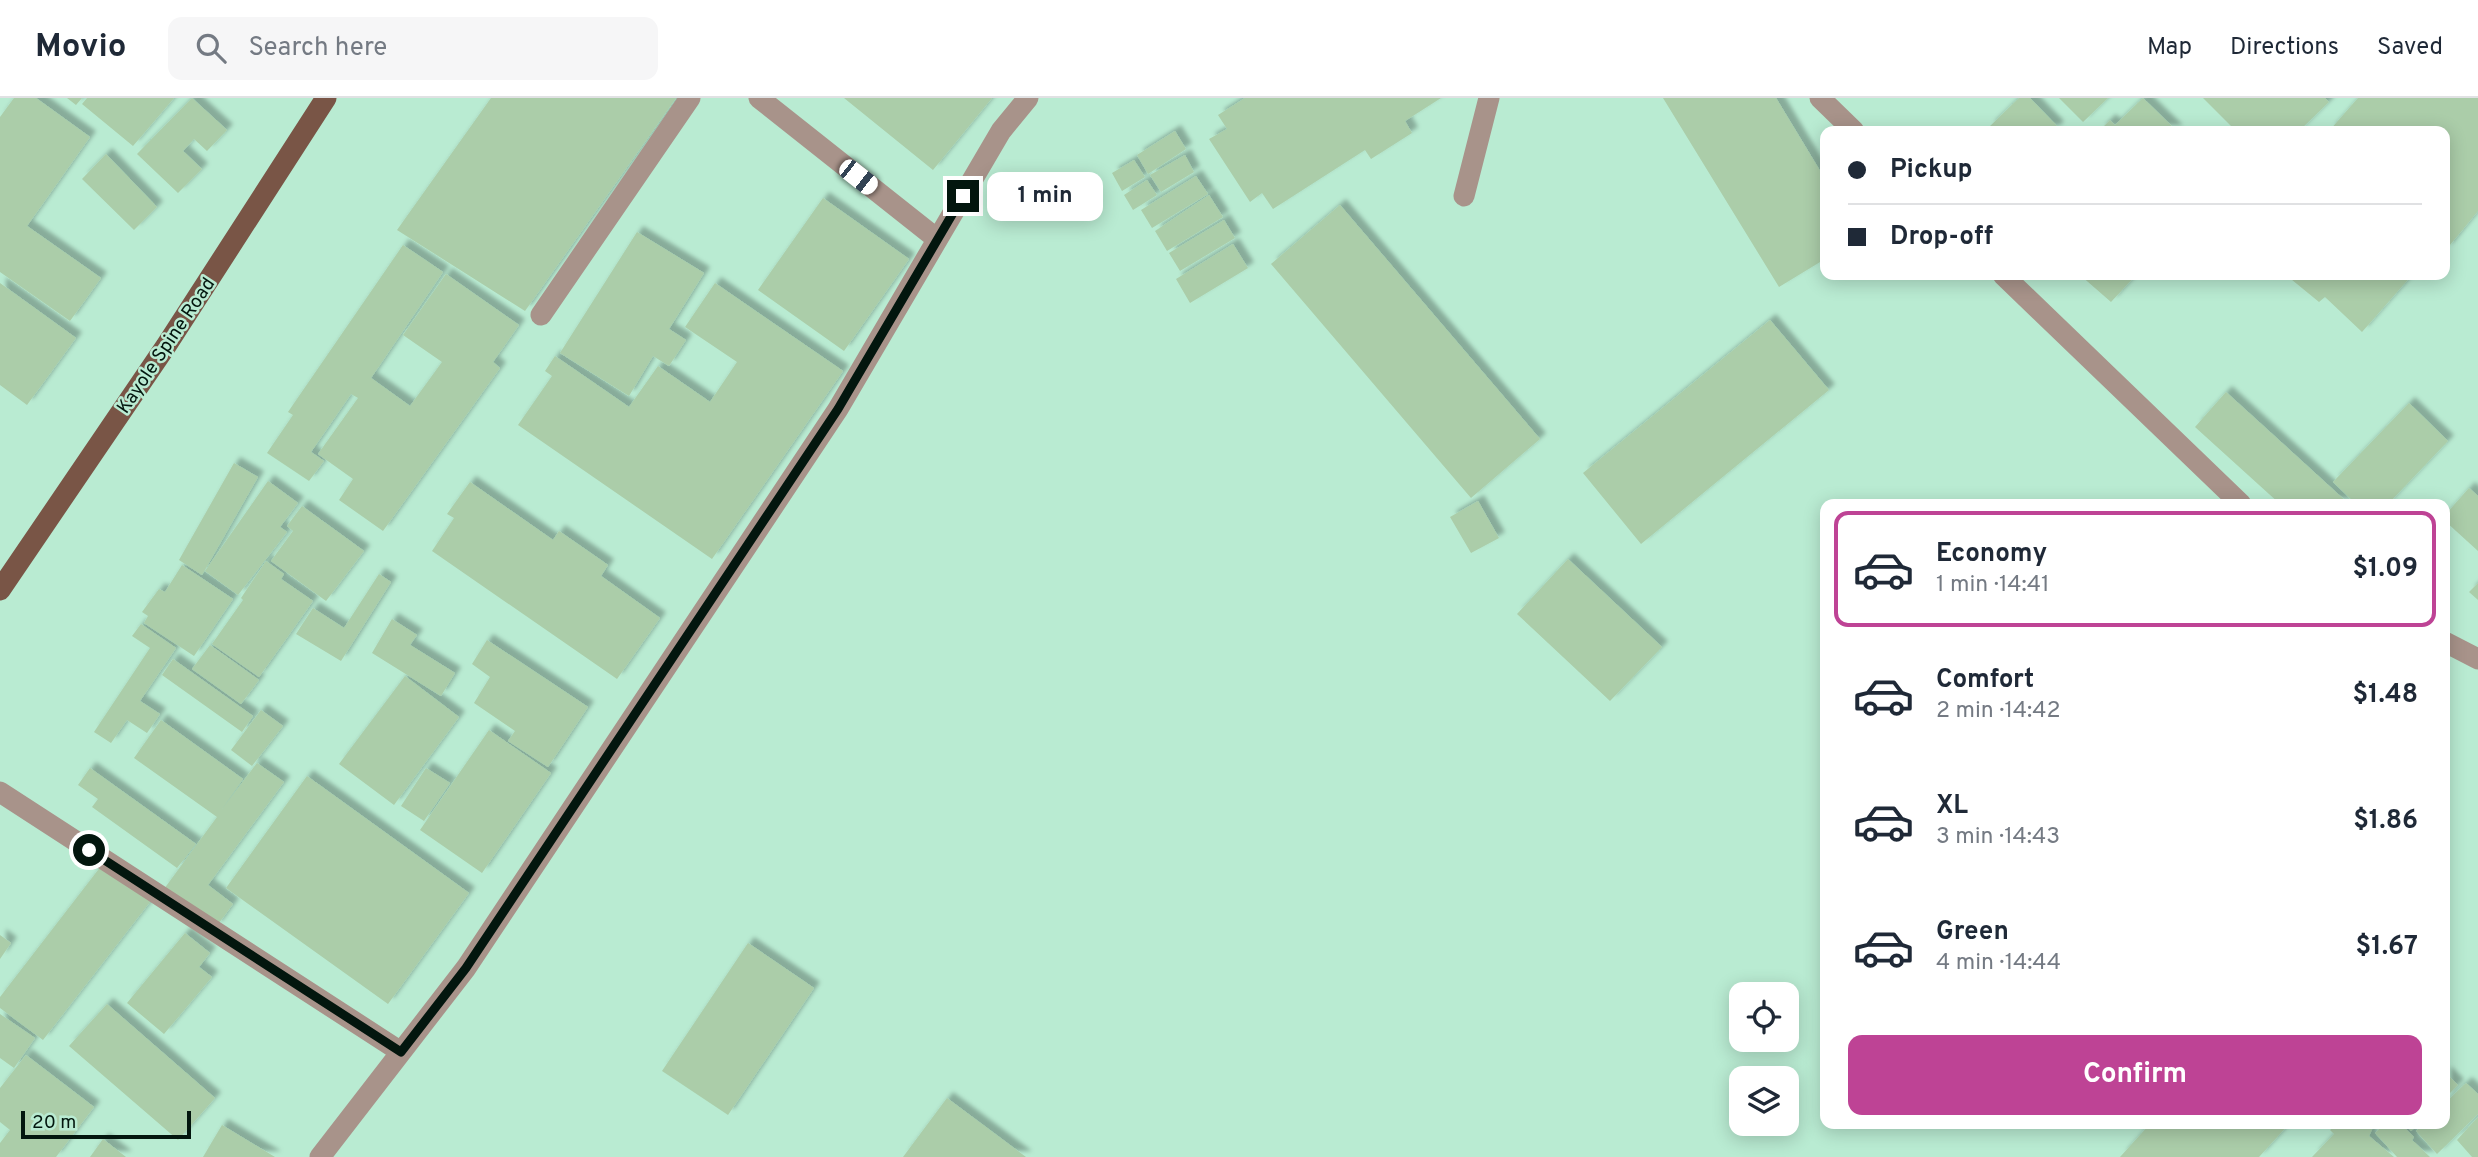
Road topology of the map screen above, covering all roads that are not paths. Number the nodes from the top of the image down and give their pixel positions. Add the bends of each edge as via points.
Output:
1 (326, 98) edge
2 (690, 98) edge
3 (759, 98) edge
4 (1028, 98) edge
5 (1489, 98) edge
6 (1820, 98) edge
7 (1849, 126) edge
8 (1464, 196) dead end
9 (937, 239) junction
10 (2008, 280) edge
11 (541, 315) dead end
12 (2236, 499) edge
13 (0, 590) edge
14 (2450, 645) edge
15 (2478, 659) edge
16 (0, 792) edge
17 (401, 1052) junction
18 (320, 1157) edge

1 - 13 main road, Kayole Spine Road via 166,346
2 - 11 street
3 - 9 street
4 - 9 street via 1001,131
5 - 8 street
6 - 7 street
9 - 17 street via 838,409 466,968
10 - 12 street
14 - 15 street
16 - 17 street
17 - 18 street

